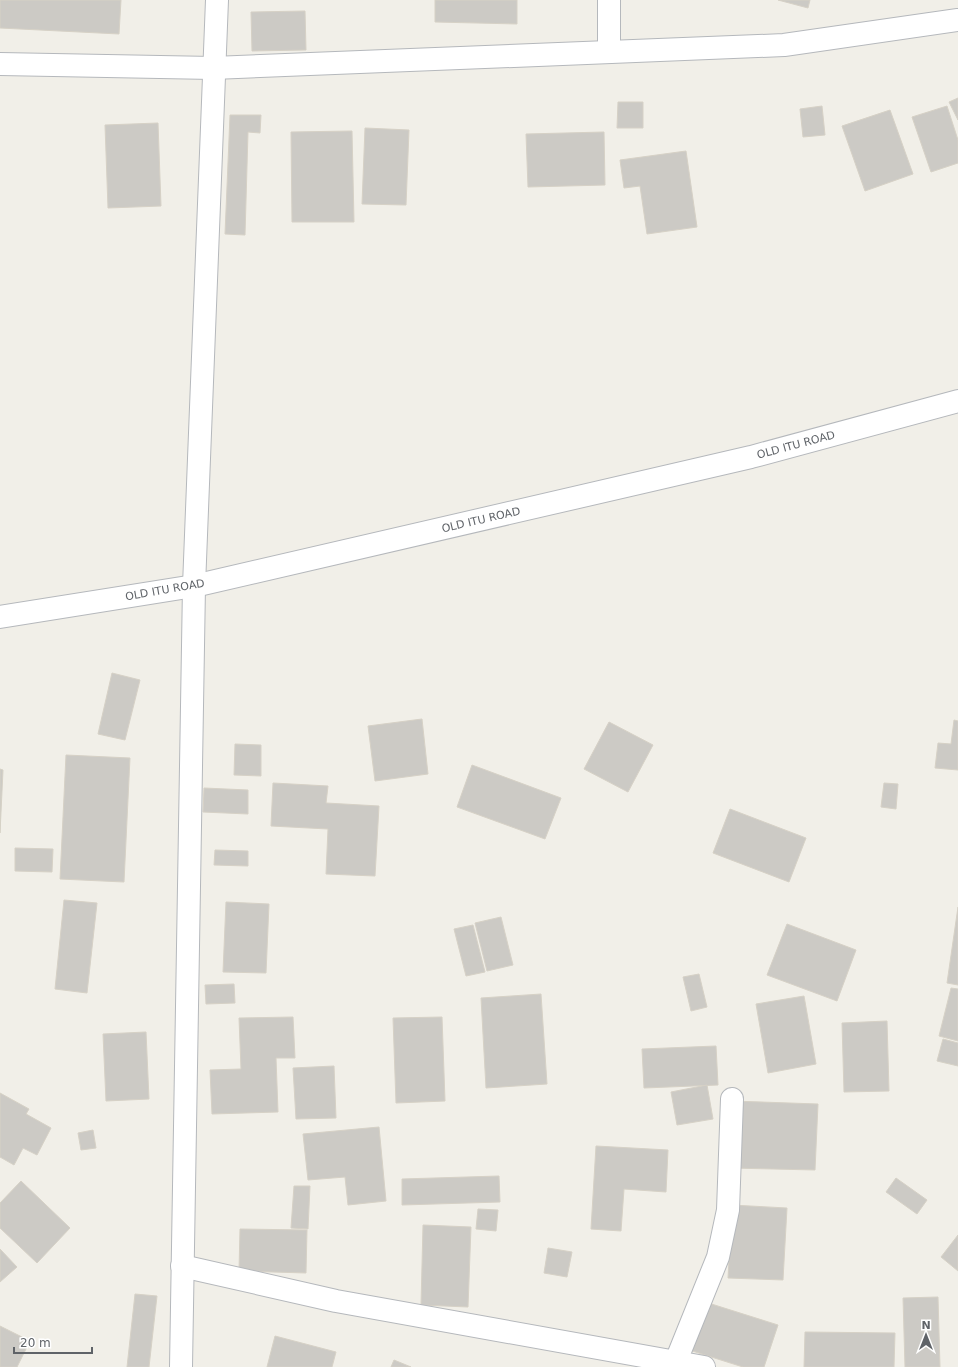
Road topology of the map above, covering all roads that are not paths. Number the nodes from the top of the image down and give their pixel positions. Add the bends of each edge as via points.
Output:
1 (217, 0) edge
2 (609, 0) edge
3 (958, 20) edge
4 (609, 52) junction
5 (0, 64) edge
6 (214, 68) junction
7 (958, 401) edge
8 (194, 586) junction
9 (0, 617) edge
10 (732, 1099) dead end
11 (182, 1266) junction
12 (676, 1361) junction
13 (181, 1367) edge
14 (704, 1367) edge

1 - 6 street
2 - 4 street
3 - 4 street via 784,45
4 - 6 street
5 - 6 street
6 - 8 street
7 - 8 street, OLD ITU ROAD via 751,457
8 - 9 street, OLD ITU ROAD
8 - 11 street
10 - 12 street via 728,1210 718,1257
11 - 12 street via 336,1301
11 - 13 street
12 - 14 street

